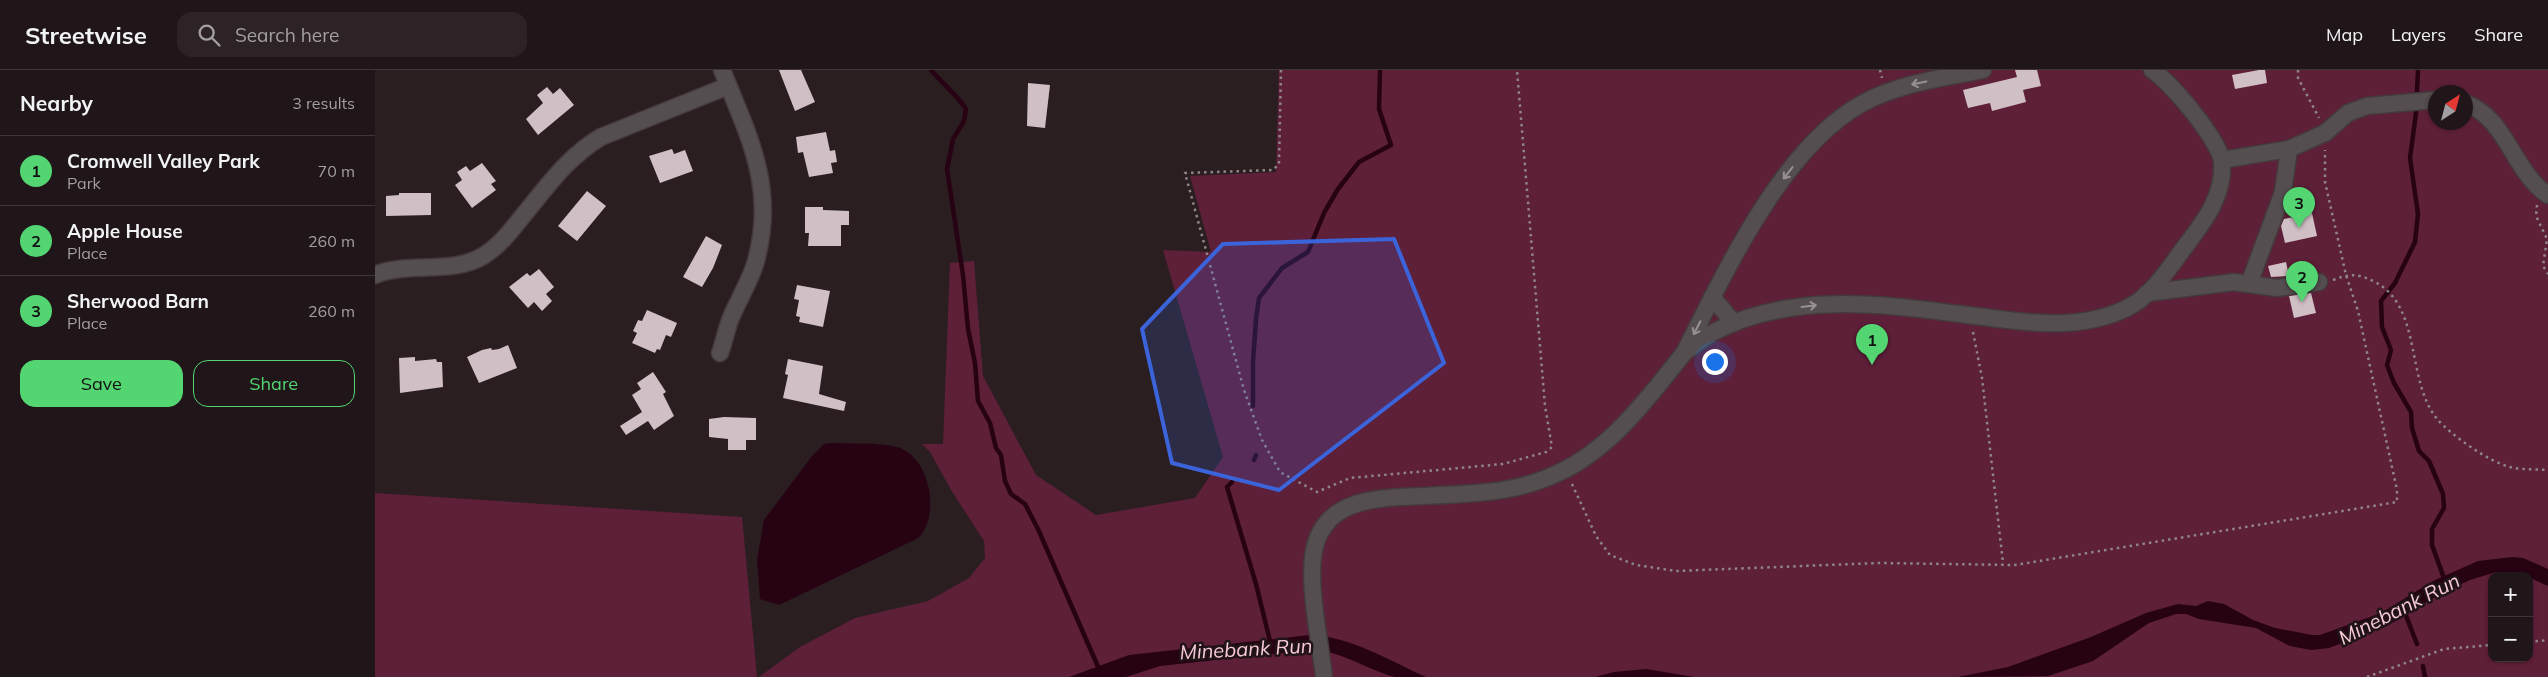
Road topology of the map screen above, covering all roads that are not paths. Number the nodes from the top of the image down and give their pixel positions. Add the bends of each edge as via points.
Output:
1 (722, 70) edge
2 (1983, 70) edge
3 (2152, 70) edge
4 (728, 86) junction
5 (2428, 100) edge
6 (2473, 107) edge
7 (2289, 149) junction
8 (2222, 160) junction
9 (2547, 194) edge
10 (375, 275) edge
11 (2319, 282) dead end
12 (2249, 284) junction
13 (2147, 293) junction
14 (1713, 297) junction
15 (1734, 323) junction
16 (720, 353) dead end
17 (1684, 353) junction
18 (1323, 676) edge

1 - 4 street
2 -> 14 street via 1886,92 1862,104 1832,126 1802,154 1775,190
3 - 8 street via 2190,108
4 - 10 street via 601,137 582,148 510,232 482,256 450,266 406,268
4 - 16 street via 757,159 764,212 756,261
5 - 7 street via 2367,106 2348,114 2325,133
6 - 9 street via 2496,126 2532,180
7 - 8 street
7 - 12 street via 2283,192
8 - 13 street via 2216,202 2207,218
11 - 12 street via 2277,288
12 - 13 street via 2234,282
15 -> 13 street via 1772,312 1849,302 2034,323 2077,324 2127,308
14 - 15 street
14 -> 17 street
15 - 17 street
17 - 18 street via 1632,418 1601,445 1551,476 1523,486 1490,492 1382,497 1344,508 1323,530 1314,550 1312,573

